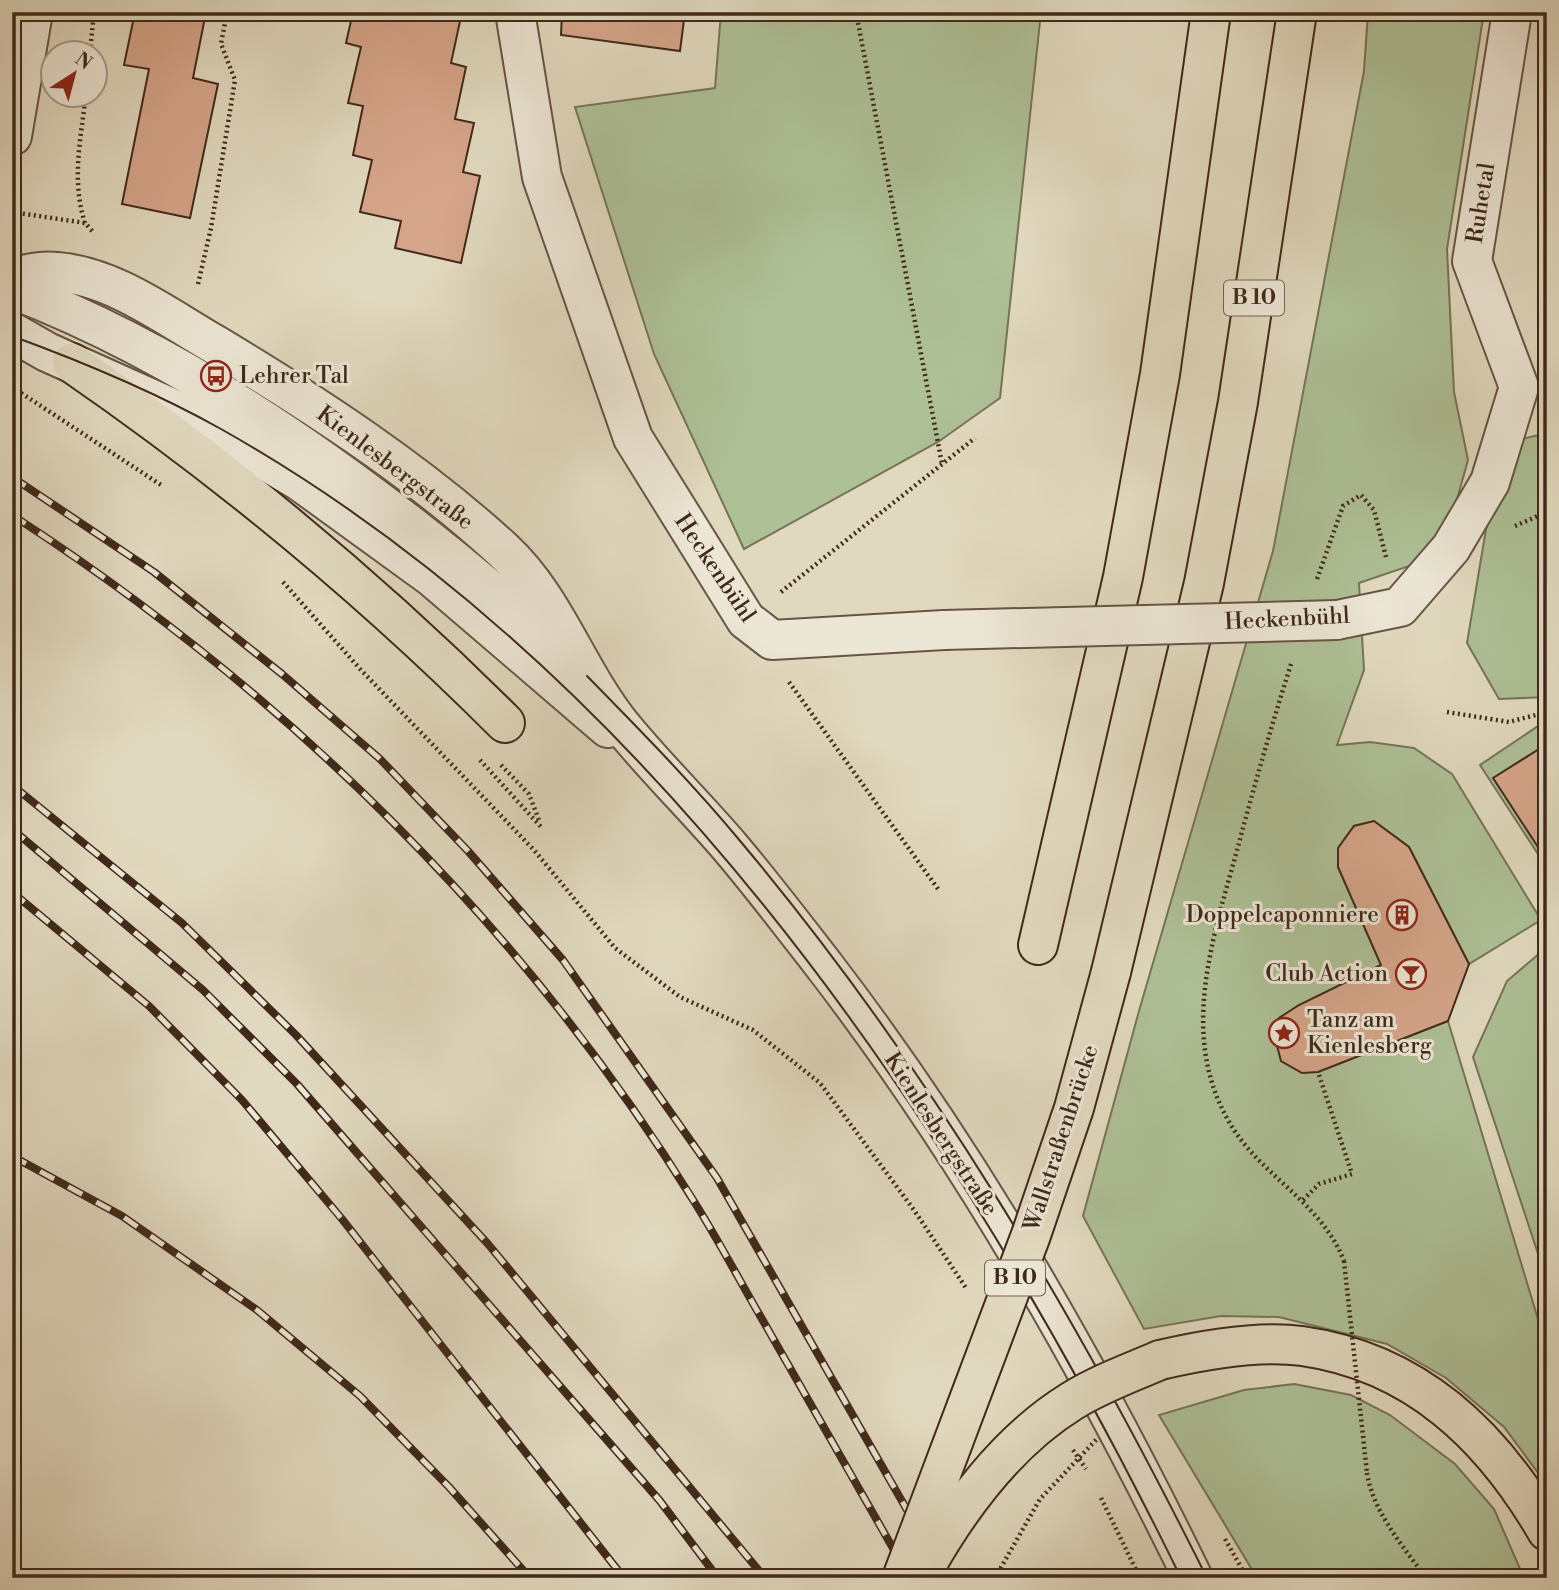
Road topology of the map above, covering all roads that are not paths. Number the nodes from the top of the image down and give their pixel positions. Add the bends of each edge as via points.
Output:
1 (33, 12) edge
2 (515, 12) edge
3 (1210, 12) edge
4 (1297, 12) edge
5 (1512, 12) edge
6 (12, 136) edge
7 (12, 277) edge
8 (12, 289) edge
9 (12, 332) edge
10 (72, 363) junction
11 (1533, 383) edge
12 (1400, 607) joint
13 (587, 676) junction
14 (505, 723) dead end
15 (654, 763) junction
16 (1038, 945) dead end
17 (1547, 1531) edge
18 (902, 1578) edge
19 (919, 1578) edge
20 (1193, 1578) edge

1 - 6 street
2 - 12 street, Heckenbühl, bridge via 542,177 634,438 759,630 1337,620
3 - 16 highway via 1160,374 1124,577
4 - 18 highway, Wallstraßenbrücke / B 10, bridge via 1240,388 1204,583 1111,972 1074,1108 1031,1235
5 - 11 street, Ruhetal via 1472,261
7 - 13 street, Kienlesbergstraße via 59,272 122,292 242,361 356,436 421,483 519,566
8 - 13 street via 141,349 337,471 456,561
9 - 10 street, Kienlesbergstraße
10 - 14 highway via 161,424 328,559 440,658
10 - 15 street, Kienlesbergstraße via 218,431 346,512 432,577 568,696
11 - 12 street, Ruhetal via 1490,482 1451,548
13 - 15 street, Kienlesbergstraße
15 - 20 street, Kienlesbergstraße via 789,921 926,1107 1067,1336
17 - 19 highway, bridge via 1522,1487 1481,1437 1415,1385 1364,1362 1301,1346 1232,1347 1160,1360 1070,1402 1005,1455 955,1515

